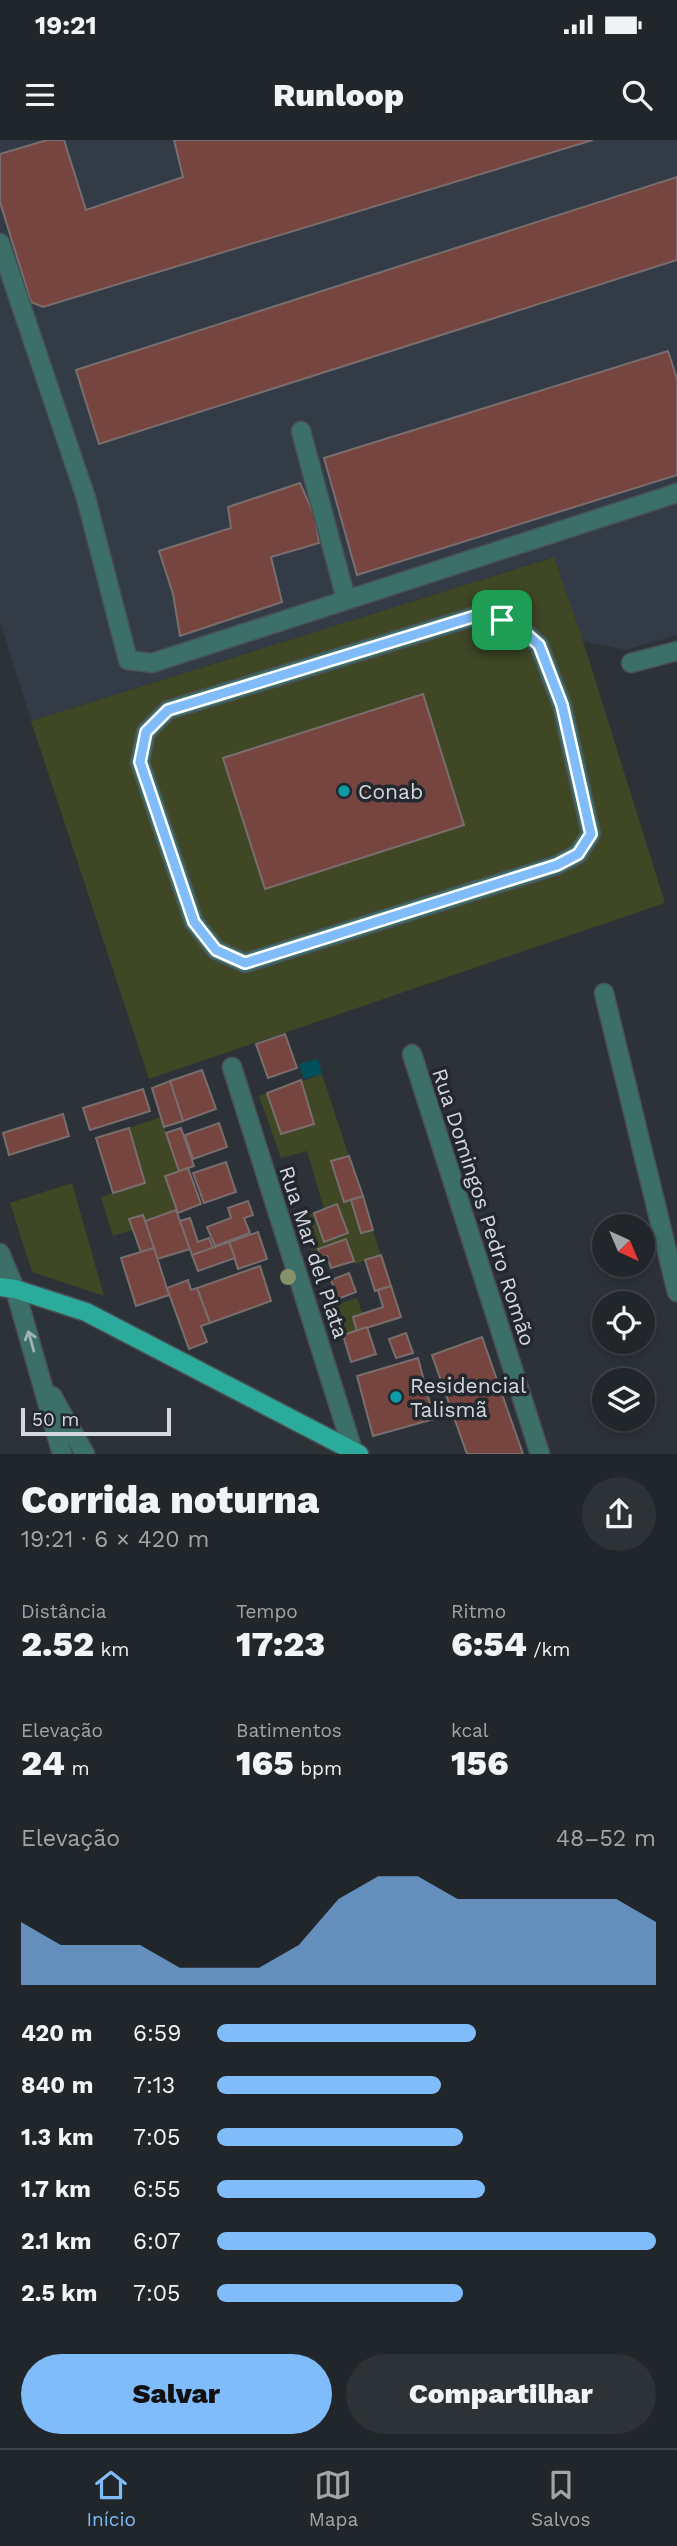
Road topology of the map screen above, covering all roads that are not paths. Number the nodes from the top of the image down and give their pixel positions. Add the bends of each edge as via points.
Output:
1 (0, 243) edge
2 (301, 431) dead end
3 (677, 493) edge
4 (346, 599) junction
5 (677, 651) edge
6 (631, 663) dead end
7 (194, 922) joint
8 (604, 993) dead end
9 (412, 1054) dead end
10 (232, 1067) dead end
11 (671, 1237) edge
12 (0, 1253) edge
13 (8, 1288) edge
14 (677, 1292) edge
15 (42, 1380) junction
16 (356, 1452) edge
17 (62, 1454) edge
18 (85, 1454) edge
19 (540, 1454) edge

1 - 4 street via 86,498 128,660 152,663
2 - 4 street
3 - 4 street
5 - 6 street
7 - 7 street via 216,950 245,963 557,865 578,854 591,834 562,705 539,645 522,630 482,614 168,710 146,732 140,762
8 - 11 street
9 - 19 street, Rua Domingos Pedro Romão
10 - 16 street, Rua Mar del Plata
11 - 14 street
12 - 13 street
15 -> 13 street
13 - 16 main road via 86,1312
15 - 17 street
15 - 18 street

